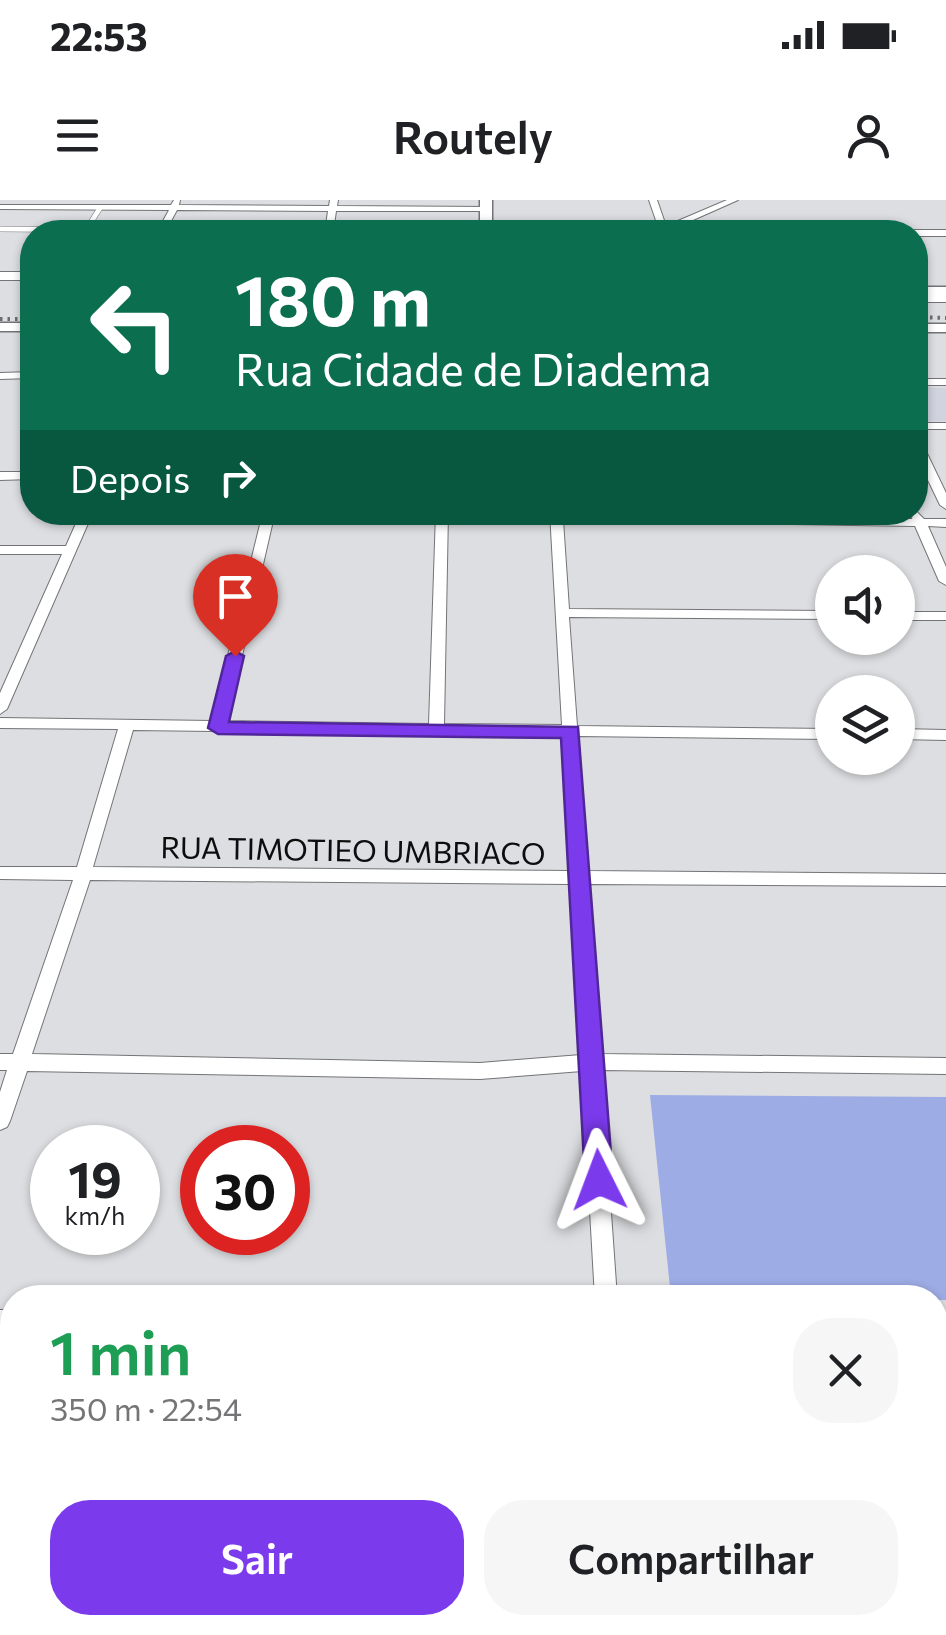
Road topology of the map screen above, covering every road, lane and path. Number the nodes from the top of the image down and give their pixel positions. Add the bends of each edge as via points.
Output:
1 (734, 200) edge
2 (177, 204) edge
3 (333, 204) edge
4 (486, 204) edge
5 (7, 205) edge
6 (100, 208) junction
7 (0, 216) edge
8 (92, 220) edge
9 (686, 220) edge
10 (928, 468) edge
11 (946, 506) edge
12 (81, 525) edge
13 (266, 525) edge
14 (442, 525) edge
15 (557, 525) edge
16 (921, 525) edge
17 (0, 550) edge
18 (70, 550) junction
19 (946, 581) edge
20 (561, 613) junction
21 (815, 616) edge
22 (915, 616) edge
23 (946, 616) edge
24 (0, 709) edge
25 (0, 723) edge
26 (127, 726) junction
27 (218, 728) junction
28 (436, 730) junction
29 (571, 731) junction
30 (815, 734) edge
31 (915, 734) edge
32 (946, 735) edge
33 (0, 873) edge
34 (82, 874) junction
35 (578, 879) junction
36 (946, 880) edge
37 (9, 1062) edge
38 (592, 1062) junction
39 (946, 1066) edge
40 (0, 1122) edge
41 (605, 1285) edge

1 - 9 street
2 - 3 street
2 - 6 street
3 - 4 street
5 - 6 street
5 - 7 street
6 - 8 lane
10 - 11 street
12 - 18 street
13 - 27 street
14 - 28 street
15 - 20 street
16 - 19 street
17 - 18 street
18 - 24 street
20 - 21 street
20 - 29 street
22 - 23 street
25 - 26 street
26 - 27 street
26 - 34 street
27 - 28 street
28 - 29 street
29 - 30 street
29 - 35 street
31 - 32 street
33 - 34 street, RUA TIMOTIEO UMBRIACO
34 - 35 street, RUA TIMOTIEO UMBRIACO
34 - 37 street
35 - 36 street, RUA TIMOTIEO UMBRIACO
35 - 38 street
37 - 38 street via 480,1071
37 - 40 street
38 - 39 street
38 - 41 street

